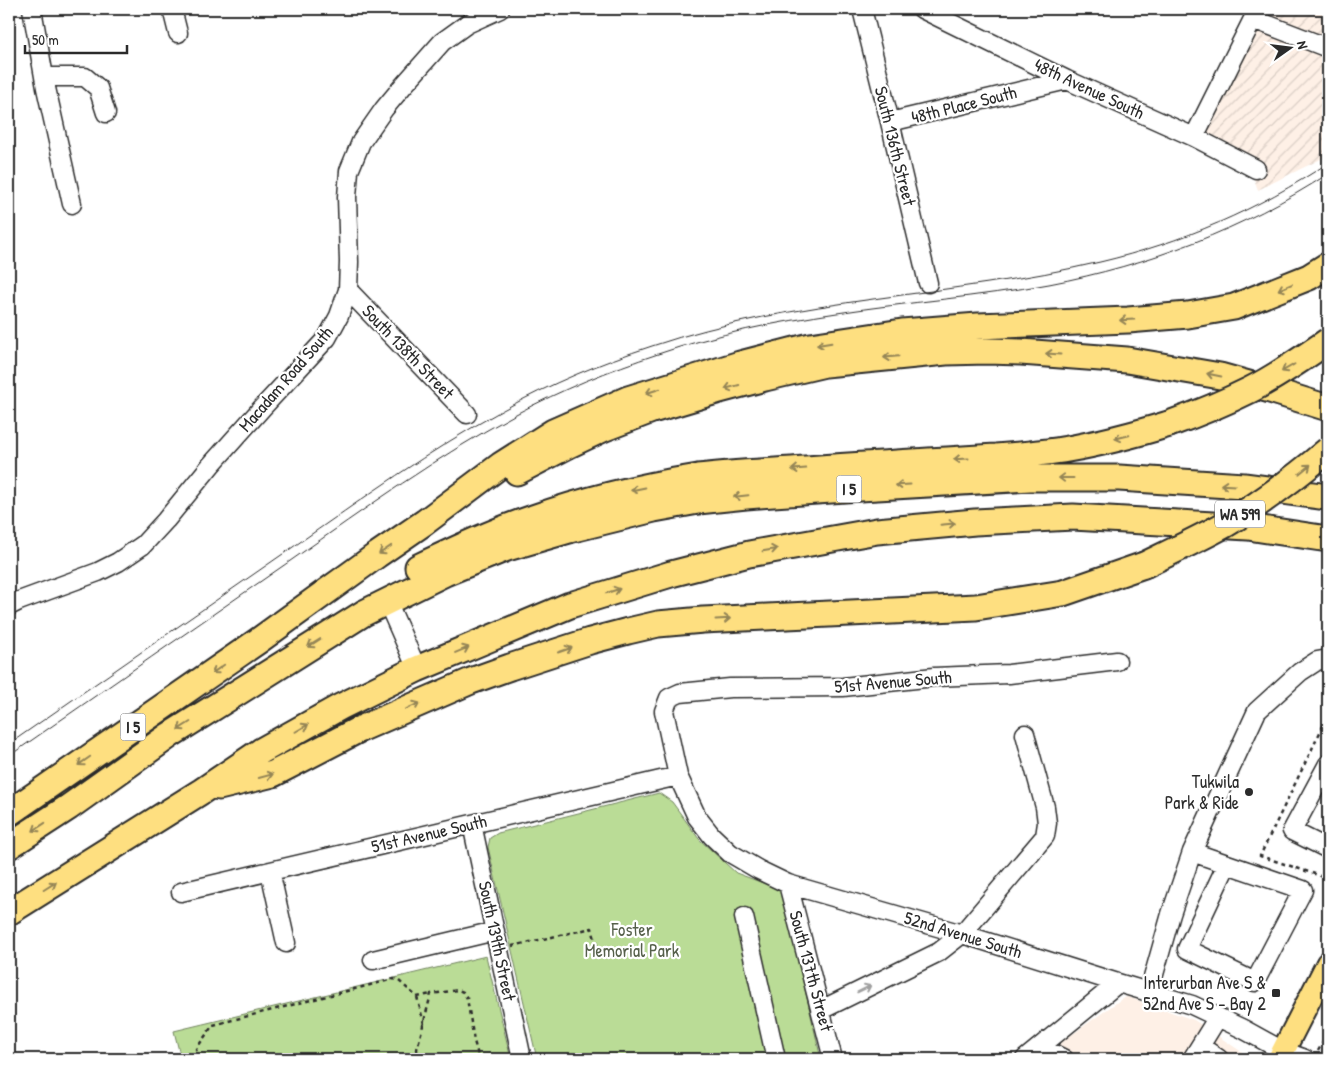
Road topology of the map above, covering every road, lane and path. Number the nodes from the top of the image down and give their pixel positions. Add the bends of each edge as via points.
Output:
1 (32, 9) edge
2 (172, 9) edge
3 (500, 9) edge
4 (862, 9) edge
5 (922, 9) edge
6 (1256, 14) edge
7 (178, 33) dead end
8 (1328, 48) edge
9 (44, 77) junction
10 (1067, 80) junction
11 (106, 113) dead end
12 (890, 122) junction
13 (1194, 137) junction
14 (1256, 169) dead end
15 (72, 204) dead end
16 (1328, 265) edge
17 (928, 283) dead end
18 (348, 290) junction
19 (1328, 341) edge
20 (1328, 408) edge
21 (467, 414) dead end
22 (1328, 450) edge
23 (1328, 497) edge
24 (425, 522) junction
25 (1328, 538) edge
26 (387, 601) junction
27 (9, 606) edge
28 (258, 641) junction
29 (1328, 659) edge
30 (1117, 661) dead end
31 (417, 669) junction
32 (1025, 734) dead end
33 (1328, 764) edge
34 (678, 776) junction
35 (202, 792) junction
36 (9, 813) edge
37 (472, 824) junction
38 (9, 846) edge
39 (1328, 849) edge
40 (1192, 852) junction
41 (1226, 864) junction
42 (270, 871) junction
43 (788, 884) junction
44 (181, 892) dead end
45 (9, 912) edge
46 (744, 917) dead end
47 (495, 931) junction
48 (962, 934) junction
49 (286, 943) dead end
50 (498, 949) junction
51 (598, 951) dead end
52 (373, 960) dead end
53 (1328, 963) edge
54 (1118, 983) junction
55 (1149, 992) junction
56 (431, 994) junction
57 (417, 997) junction
58 (821, 1010) junction
59 (1218, 1017) junction
60 (424, 1024) junction
61 (1328, 1039) edge
62 (1323, 1042) dead end
63 (1040, 1048) junction
64 (1196, 1052) edge
65 (1281, 1055) edge
66 (199, 1059) edge
67 (418, 1059) edge
68 (479, 1059) edge
69 (522, 1059) edge
70 (776, 1059) edge
71 (834, 1059) edge
72 (1025, 1059) edge
73 (1064, 1059) edge
74 (1219, 1059) edge
75 (1305, 1059) edge

1 - 9 street
2 - 7 street
3 - 18 street, Macadam Road South via 468,24 442,42 384,109 361,142 349,171
4 - 12 street, South 136th Street
5 - 10 street, 48th Avenue South
6 - 8 street
6 - 13 street
9 - 11 street via 85,77 98,88
9 - 15 street
10 - 12 street, 48th Place South
10 - 13 street, 48th Avenue South
12 - 17 street, South 136th Street
13 - 14 street, 48th Avenue South
16 -> 24 highway via 1301,280 1234,307 1188,315 902,332 810,346 740,364 628,399 553,432 500,465
18 - 21 street, South 138th Street
18 - 27 street, Macadam Road South via 327,338 255,415 143,545 98,572
19 -> 28 highway, bridge via 1251,389 1211,408 1169,424 1068,449 996,457 700,477 569,506 479,539 404,574 324,620
20 -> 24 highway, I 5 via 1220,376 1127,360 987,351 826,364 716,391 605,428
35 -> 22 highway, WA 599, bridge via 273,774 358,730 471,681 590,641 658,624 976,608 1063,593 1144,565 1227,523 1294,478
23 -> 26 highway, I 5 via 1244,486 1119,478 1030,478 698,501 644,511 507,548 446,572
24 -> 28 highway, I 5
31 -> 25 highway via 570,605 628,587 749,554 878,531 1073,517 1248,527
26 - 31 street
26 -> 38 highway, I 5 via 317,641 170,735
28 -> 36 highway, I 5
29 - 40 street via 1317,661 1300,672 1257,711
30 - 34 street, 51st Avenue South via 844,688 730,688 680,693 669,698 664,711
35 -> 31 highway via 309,723
32 - 48 street via 1047,823 1044,836
33 - 39 street via 1292,831
34 - 37 street, 51st Avenue South
34 - 43 street, 52nd Avenue South via 698,817 730,854
45 -> 35 highway
37 - 42 street, 51st Avenue South
37 - 47 street, South 139th Street
40 - 41 street
40 - 55 street
41 - 41 street via 1303,890 1255,982 1187,949
42 - 44 street, 51st Avenue South
42 - 49 street
43 - 48 street, 52nd Avenue South
43 - 58 street, South 137th Street
46 - 70 street
47 - 50 street, South 139th Street
47 - 52 street
48 - 54 street, 52nd Avenue South
58 -> 48 street via 939,952
50 - 51 path via 592,928
50 - 69 street, South 139th Street
53 - 65 main road
54 - 55 street, 52nd Avenue South
54 - 63 street
55 - 59 street, 52nd Avenue South
56 - 57 path
56 - 60 path
56 - 68 path via 458,990 467,998
57 - 60 path
57 - 66 path via 394,979 213,1025 196,1049
58 - 71 street, South 137th Street
59 - 64 street
59 - 65 street, 52nd Avenue South via 1243,1029
60 - 67 path via 417,1049
61 - 62 path
63 - 72 street
63 - 73 street
64 - 74 street
65 - 75 street, 52nd Avenue South

